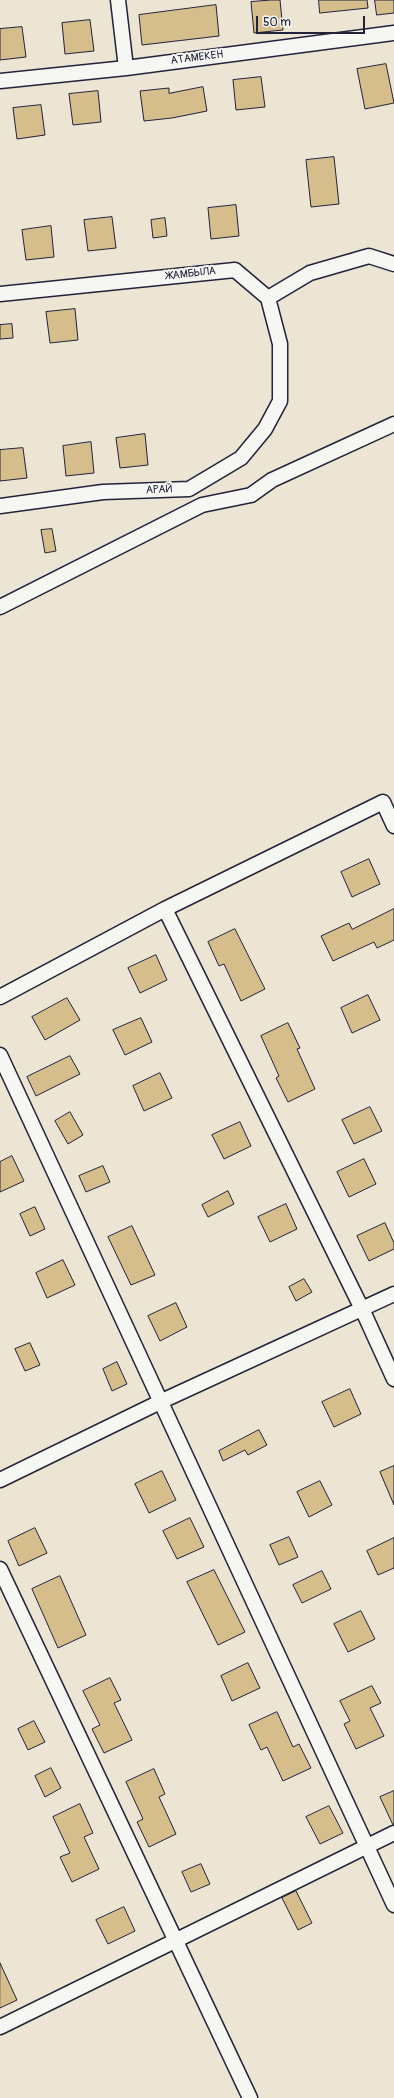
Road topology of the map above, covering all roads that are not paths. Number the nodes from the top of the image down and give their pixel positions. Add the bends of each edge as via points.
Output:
1 (118, 0) edge
2 (394, 33) edge
3 (126, 68) junction
4 (0, 81) edge
5 (394, 264) edge
6 (0, 294) edge
7 (268, 298) junction
8 (394, 424) edge
9 (0, 506) edge
10 (0, 607) edge
11 (389, 799) edge
12 (394, 826) edge
13 (165, 909) junction
14 (0, 998) edge
15 (0, 1055) edge
16 (394, 1294) edge
17 (362, 1310) junction
18 (394, 1379) edge
19 (162, 1401) junction
20 (0, 1480) edge
21 (0, 1569) edge
22 (394, 1833) edge
23 (366, 1847) junction
24 (394, 1905) edge
25 (177, 1940) junction
26 (0, 2027) edge
27 (250, 2098) edge

1 - 3 street
2 - 3 street, АТАМЕКЕН
3 - 4 street, АТАМЕКЕН
5 - 7 street via 369,256 310,273
6 - 7 street, ЖАМБЫЛА via 235,270
7 - 9 street, АРАЙ via 280,344 280,401 265,429 241,458 189,489 103,492
8 - 10 street via 272,480 251,495 202,505
11 - 12 street
11 - 13 street
13 - 14 street
13 - 17 street
15 - 19 street
16 - 17 street
17 - 18 street
17 - 19 street
19 - 20 street
19 - 23 street
21 - 25 street
22 - 23 street
23 - 24 street
23 - 25 street
25 - 26 street
25 - 27 street

